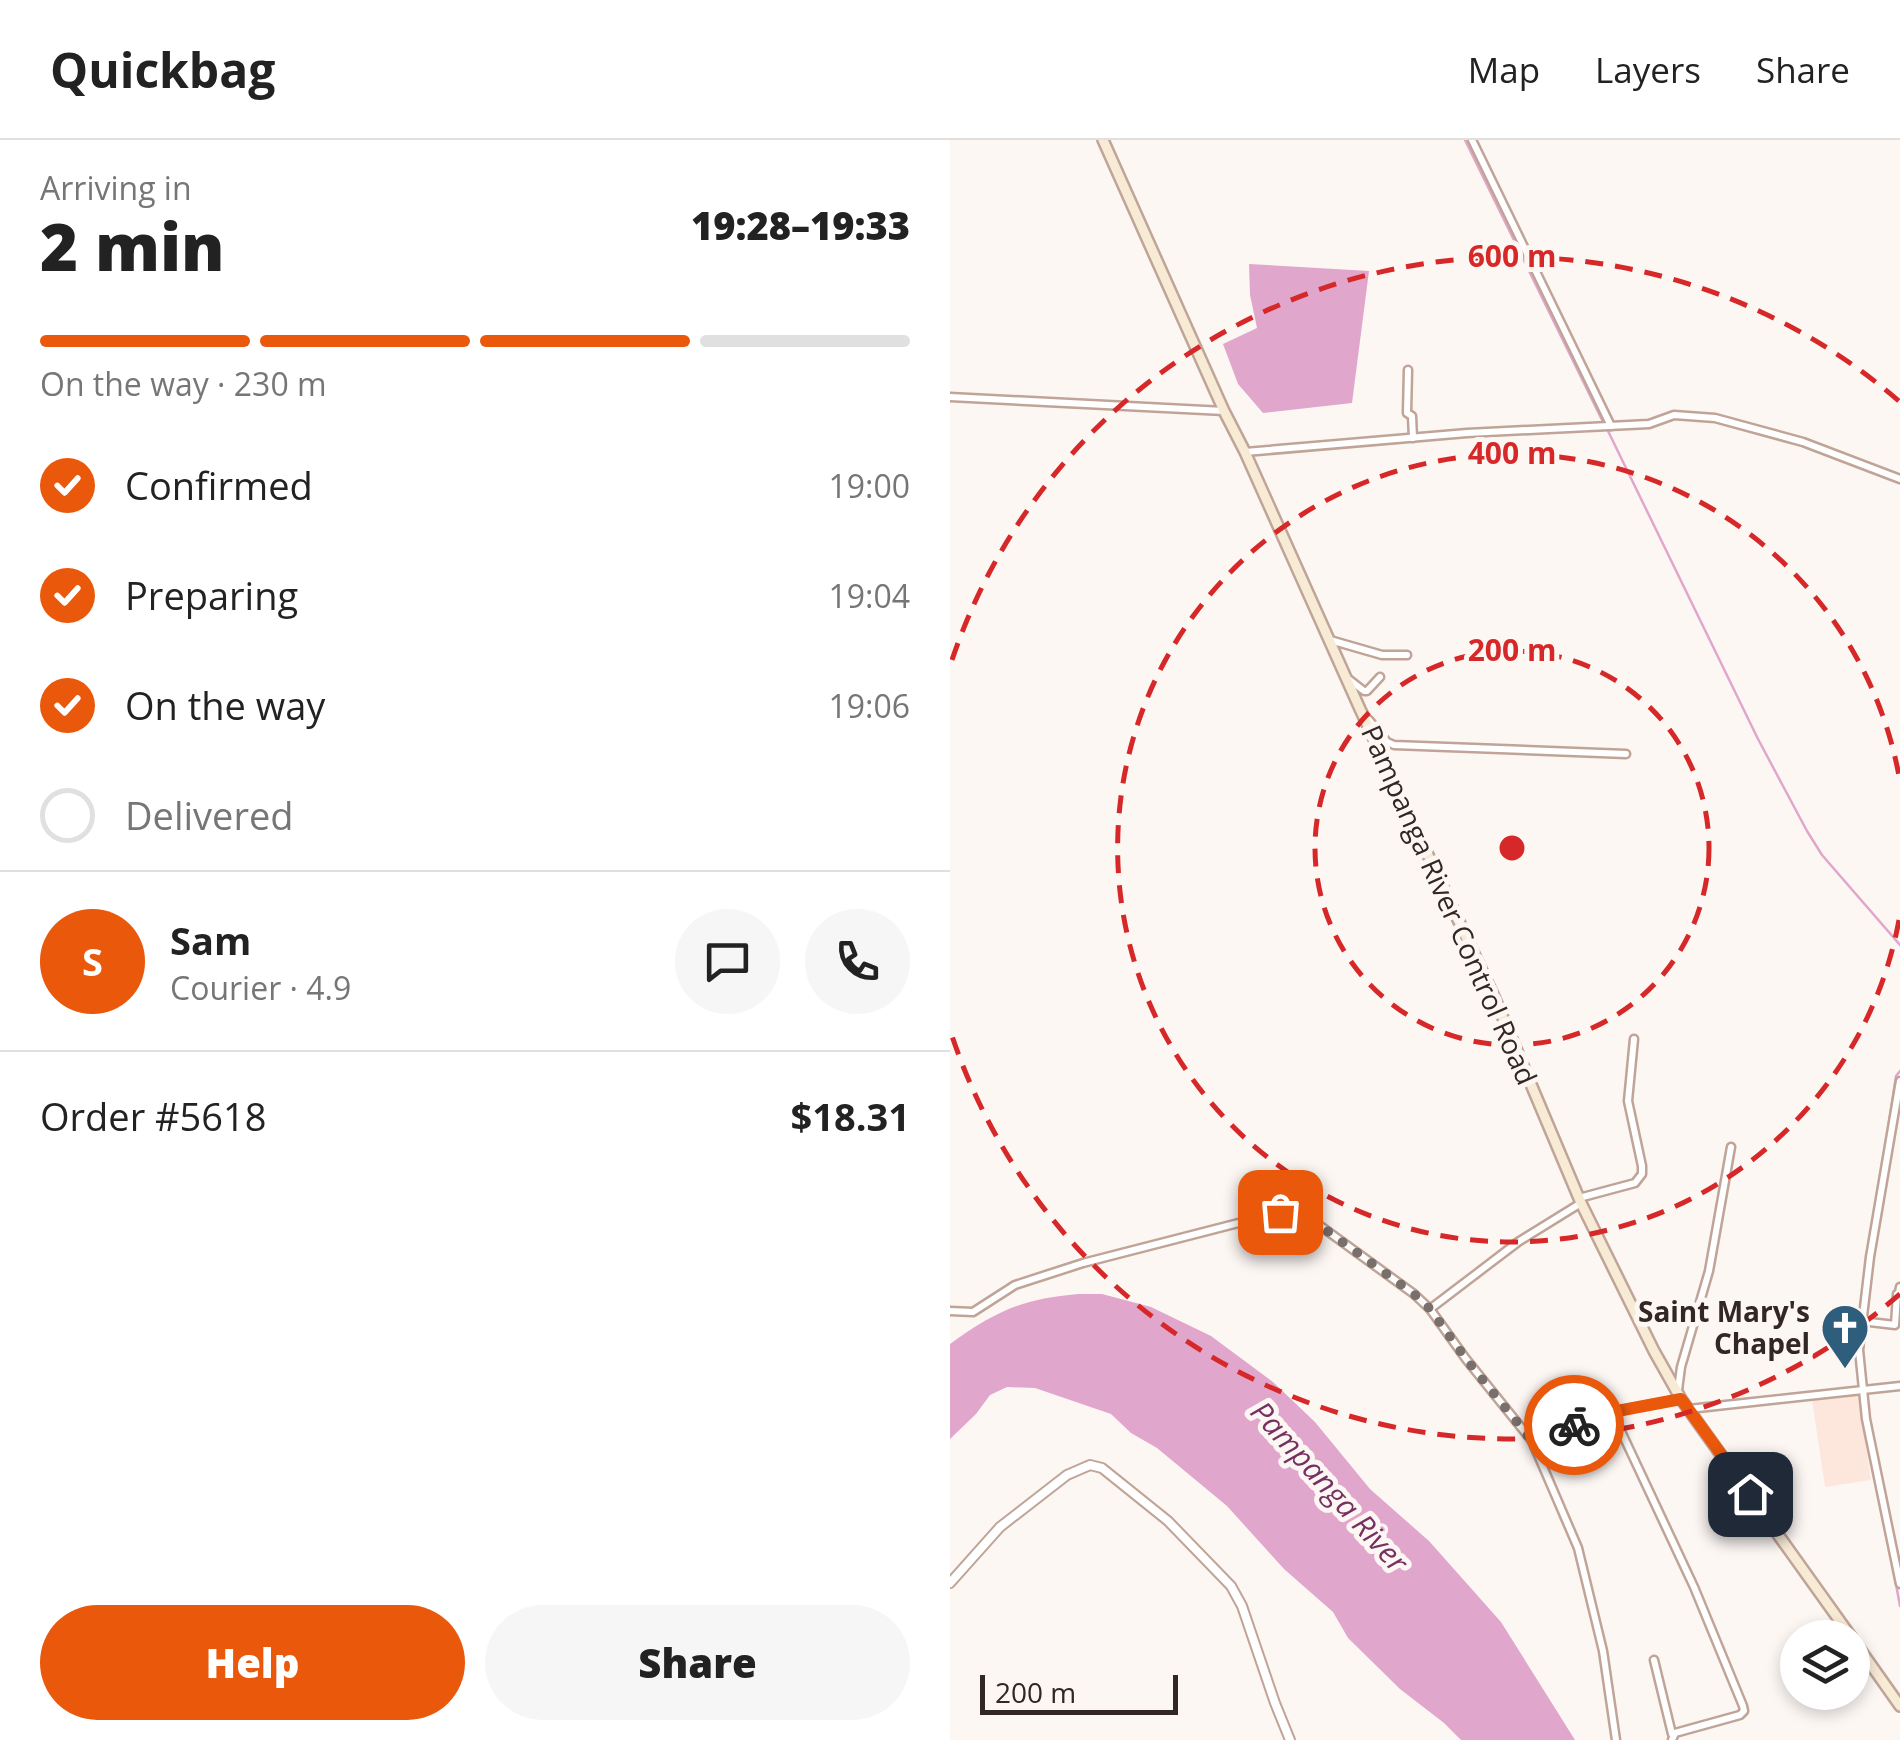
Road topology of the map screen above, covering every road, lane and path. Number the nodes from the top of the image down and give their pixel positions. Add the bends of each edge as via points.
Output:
1 (1103, 140) edge
2 (1472, 140) edge
3 (1408, 370) dead end
4 (950, 397) edge
5 (1224, 412) junction
6 (1611, 426) junction
7 (1414, 438) junction
8 (1245, 452) junction
9 (1900, 479) edge
10 (1328, 639) junction
11 (1407, 655) dead end
12 (1345, 676) junction
13 (1380, 677) dead end
14 (1360, 709) junction
15 (1626, 754) dead end
16 (1634, 1039) dead end
17 (1900, 1081) edge
18 (1731, 1148) dead end
19 (1580, 1200) junction
20 (1900, 1287) edge
21 (1430, 1309) junction
22 (950, 1312) edge
23 (1861, 1320) junction
24 (1900, 1386) edge
25 (1862, 1390) junction
26 (1679, 1396) junction
27 (1689, 1408) junction
28 (1612, 1412) junction
29 (1532, 1441) junction
30 (950, 1583) edge
31 (1900, 1584) edge
32 (1839, 1620) edge
33 (1654, 1660) dead end
34 (1870, 1664) edge
35 (1900, 1706) edge
36 (1672, 1737) edge
37 (1290, 1740) edge
38 (1616, 1740) edge

1 - 5 main road, Pampanga River Control Road
2 - 6 street
3 - 7 street
4 - 5 street
5 - 8 main road, Pampanga River Control Road
6 - 7 street
6 - 9 street via 1655,423 1674,414 1714,418
7 - 8 street
8 - 10 main road, Pampanga River Control Road
10 - 11 street
10 - 12 main road, Pampanga River Control Road
12 - 13 street via 1364,691
12 - 14 main road, Pampanga River Control Road
14 - 15 street via 1394,745
14 - 19 main road, Pampanga River Control Road
16 - 19 street via 1628,1101 1642,1174 1635,1183
17 - 23 street
18 - 26 street
19 - 21 street
19 - 26 main road, Pampanga River Control Road
20 - 23 street via 1895,1325
21 - 22 street via 1308,1217 1288,1211 1083,1263 1015,1284 973,1312
21 - 29 street
23 - 25 street
24 - 25 street
25 - 27 street
25 - 31 street
26 - 27 main road, Pampanga River Control Road
26 - 28 street
27 - 32 main road, Pampanga River Control Road
28 - 29 street
28 - 36 street via 1744,1706 1740,1715
29 - 38 street via 1578,1548
30 - 37 street via 1000,1527 1067,1475 1090,1465 1102,1468 1168,1520 1231,1586
33 - 36 street
34 - 35 main road, Pampanga River Control Road

